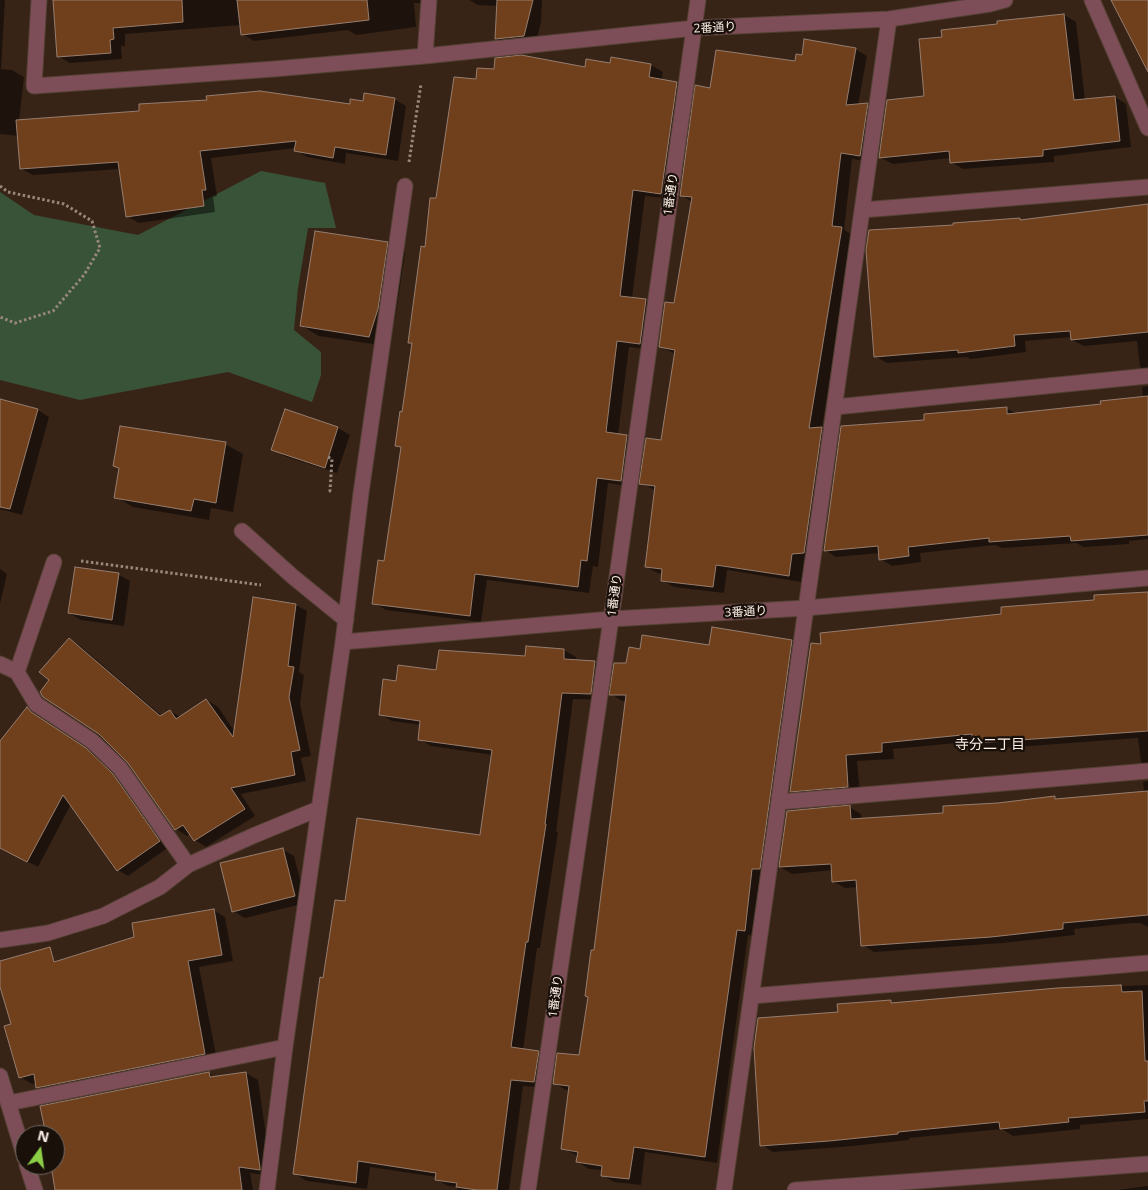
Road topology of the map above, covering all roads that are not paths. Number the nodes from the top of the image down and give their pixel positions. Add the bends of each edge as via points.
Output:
1 (39, 0) edge
2 (429, 0) edge
3 (698, 0) edge
4 (1005, 0) edge
5 (1092, 0) edge
6 (889, 19) junction
7 (695, 28) junction
8 (425, 56) junction
9 (1148, 128) edge
10 (405, 186) road end
11 (1148, 187) edge
12 (862, 210) junction
13 (1148, 376) edge
14 (835, 407) junction
15 (242, 531) dead end
16 (54, 562) road end
17 (1148, 578) edge
18 (806, 608) junction
19 (611, 619) junction
20 (346, 620) junction
21 (343, 642) junction
22 (0, 664) edge
23 (17, 672) junction
24 (1148, 770) edge
25 (779, 802) junction
26 (318, 809) junction
27 (188, 865) junction
28 (0, 940) edge
29 (1148, 963) edge
30 (752, 996) junction
31 (285, 1047) junction
32 (0, 1076) edge
33 (9, 1103) junction
34 (15, 1125) edge
35 (1148, 1164) edge
36 (30, 1175) edge
37 (35, 1190) edge
38 (267, 1190) edge
39 (528, 1190) edge
40 (724, 1190) edge
41 (795, 1190) edge

1 - 8 street, 2番通り via 34,86
2 - 8 street
3 - 7 street, 1番通り
4 - 6 street, 2番通り
5 - 9 street
6 - 7 street, 2番通り
6 - 12 street
7 - 8 street, 2番通り
7 - 19 street, 1番通り
10 - 20 street
11 - 12 street
12 - 14 street
13 - 14 street
14 - 18 street
15 - 20 street
16 - 23 street
17 - 18 street, 3番通り
18 - 19 street, 3番通り
18 - 25 street
19 - 21 street, 3番通り
19 - 39 street, 1番通り
20 - 21 street
21 - 26 street
22 - 23 street
23 - 27 street via 36,704 92,741 120,768
24 - 25 street
25 - 30 street
26 - 27 street
26 - 31 street
27 - 28 street via 160,887 103,916 48,933
29 - 30 street
30 - 40 street
31 - 33 street
31 - 38 street
32 - 33 street
33 - 34 street
35 - 41 street
36 - 37 street

